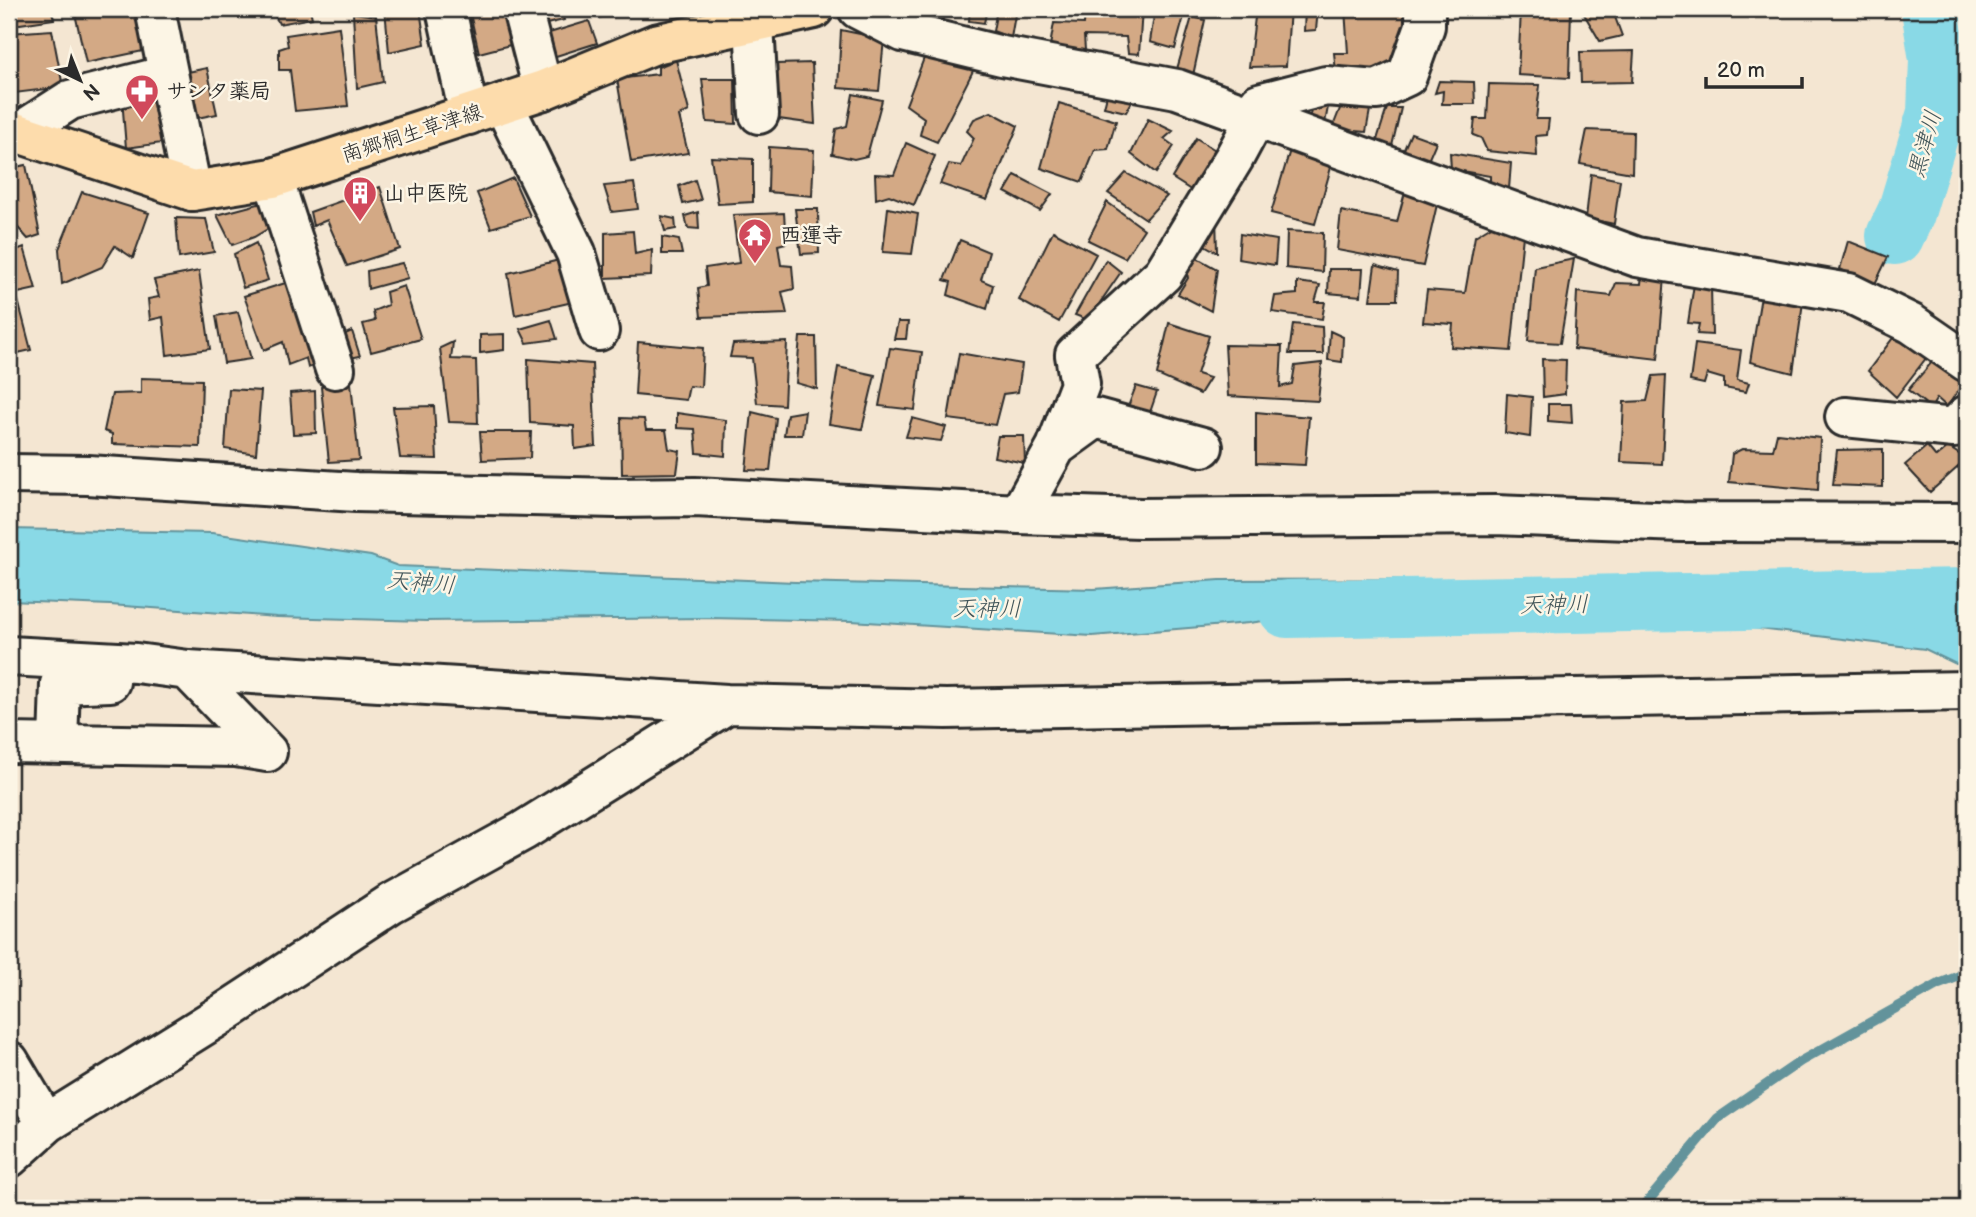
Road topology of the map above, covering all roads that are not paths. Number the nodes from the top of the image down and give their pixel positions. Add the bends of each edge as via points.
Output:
1 (155, 9) edge
2 (446, 9) edge
3 (522, 9) edge
4 (814, 9) edge
5 (858, 9) edge
6 (1425, 9) edge
7 (754, 24) junction
8 (168, 75) junction
9 (543, 90) junction
10 (486, 109) junction
11 (759, 114) dead end
12 (1255, 118) junction
13 (14, 131) edge
14 (273, 178) junction
15 (192, 191) junction
16 (599, 331) dead end
17 (1967, 362) edge
18 (335, 369) dead end
19 (1967, 415) edge
20 (1845, 416) dead end
21 (1056, 447) junction
22 (1203, 447) dead end
23 (9, 474) edge
24 (1019, 514) junction
25 (1967, 523) edge
26 (9, 656) edge
27 (136, 663) junction
28 (188, 670) junction
29 (1967, 691) edge
30 (727, 704) junction
31 (58, 743) junction
32 (9, 744) edge
33 (9, 1061) edge
34 (49, 1122) junction
35 (9, 1158) edge

1 - 8 street
2 - 10 street
3 - 9 street
4 - 7 main road, 南郷桐生草津線
5 - 12 street via 903,32 1177,89
6 - 12 street via 1425,26 1407,76 1377,90 1326,86 1259,103
7 - 9 main road, 南郷桐生草津線 via 655,44
7 - 11 street
8 - 13 street via 70,100
8 - 15 street
9 - 10 main road, 南郷桐生草津線
10 - 14 main road, 南郷桐生草津線
10 - 16 street via 576,253
12 - 17 street via 1637,257 1849,293 1912,324
12 - 21 street via 1163,274 1075,355 1080,384
13 - 15 main road, 南郷桐生草津線
14 - 15 main road, 南郷桐生草津線
14 - 18 street
19 - 20 street via 1954,428
21 - 22 street via 1096,418
21 - 24 street
23 - 24 street via 356,492 695,497
24 - 25 street via 1140,518 1495,515 1682,522
26 - 27 street
27 - 28 street
27 - 31 street via 117,682 60,684
28 - 30 street
28 - 31 street via 267,752 236,747
29 - 30 street via 946,709
30 - 34 street via 523,831 390,904
31 - 32 street
33 - 34 street
34 - 35 street

